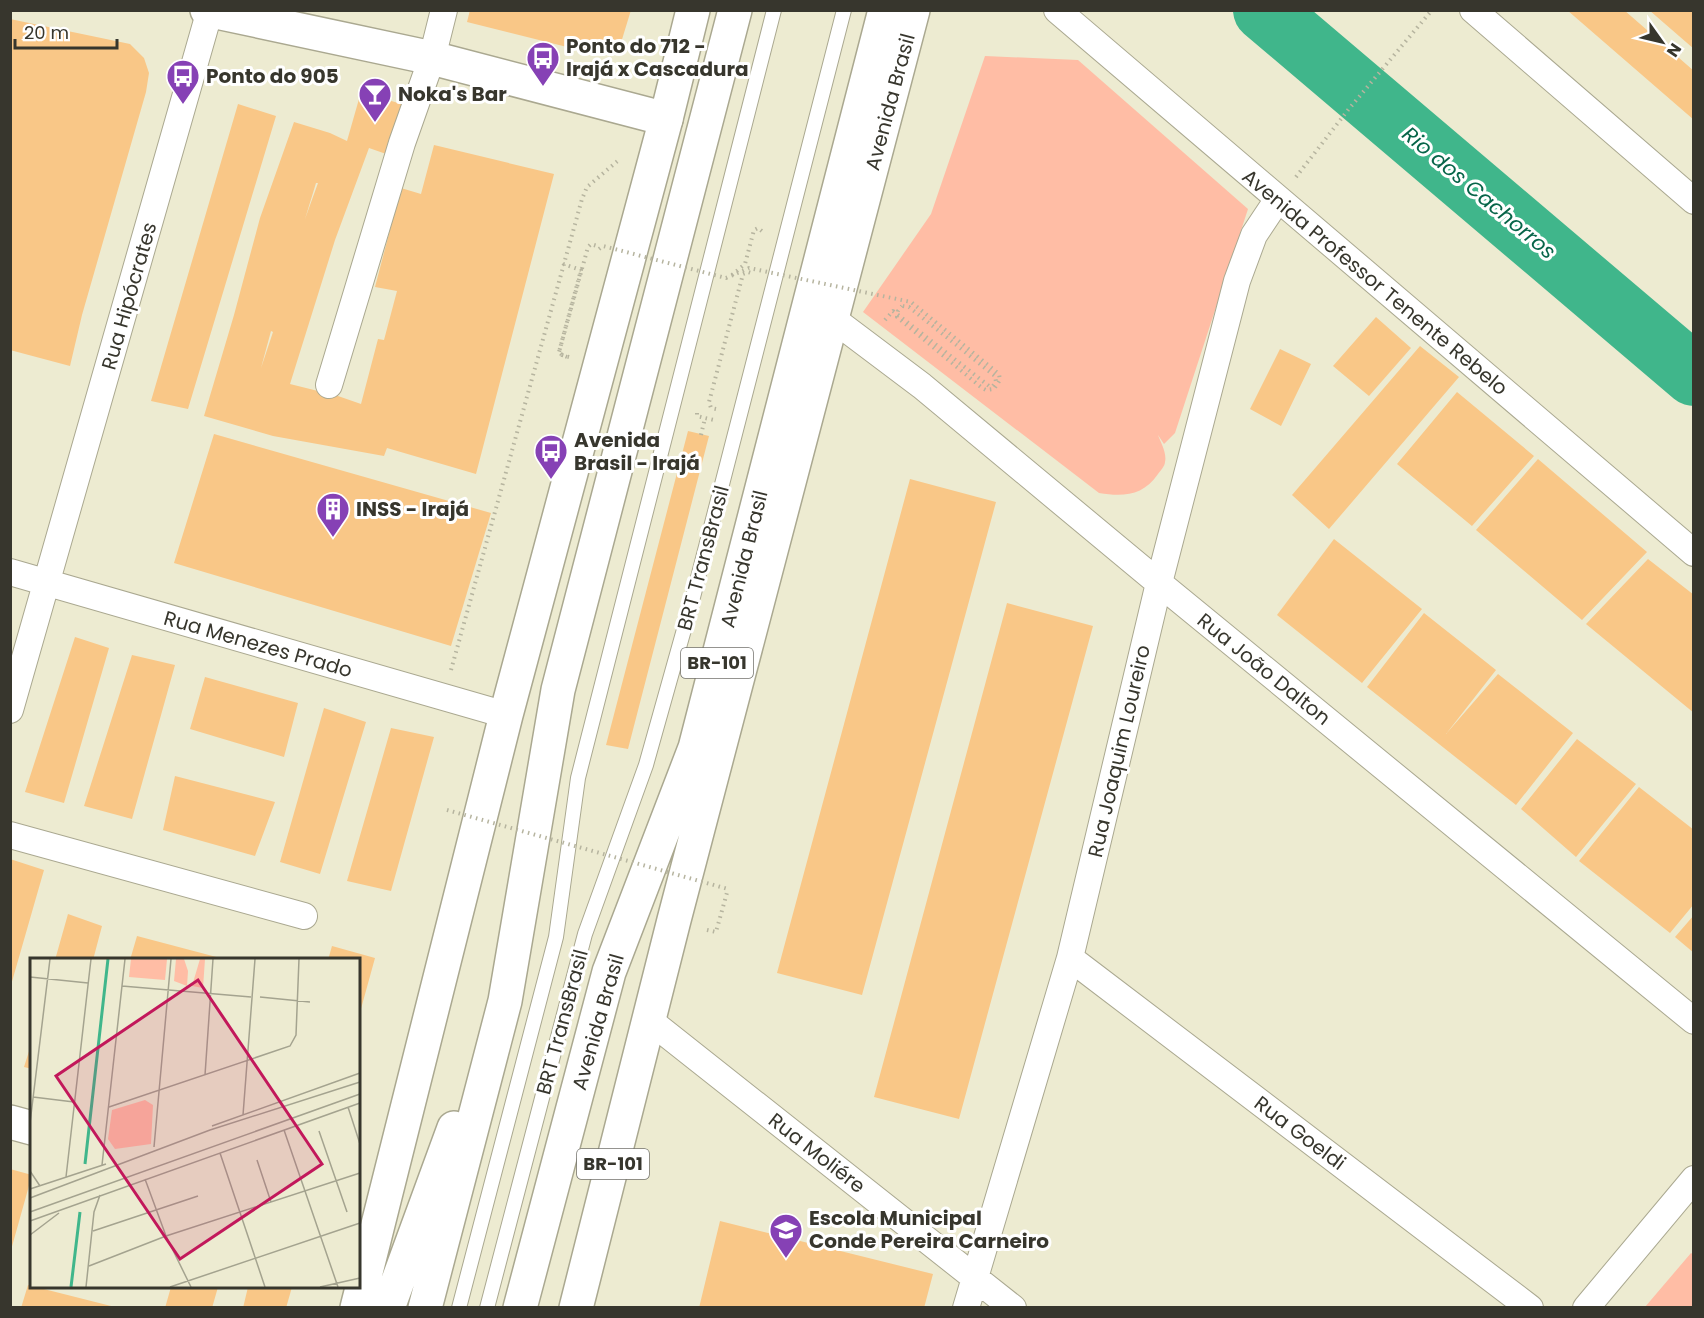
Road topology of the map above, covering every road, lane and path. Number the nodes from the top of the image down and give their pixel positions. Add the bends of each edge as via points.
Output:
1 (444, 10) edge
2 (693, 10) edge
3 (735, 10) edge
4 (774, 10) edge
5 (844, 10) edge
6 (885, 10) edge
7 (914, 10) edge
8 (1057, 10) edge
9 (1432, 10) edge
10 (1473, 10) edge
11 (209, 11) edge
12 (432, 58) junction
13 (666, 120) junction
14 (622, 157) dead end
15 (1278, 199) junction
16 (1694, 201) edge
17 (763, 234) dead end
18 (599, 249) dead end
19 (747, 253) dead end
20 (563, 264) junction
21 (581, 270) dead end
22 (901, 317) dead end
23 (833, 319) junction
24 (329, 385) dead end
25 (720, 406) dead end
26 (701, 435) dead end
27 (1694, 553) edge
28 (10, 572) edge
29 (47, 582) junction
30 (1159, 583) junction
31 (444, 697) junction
32 (10, 710) edge
33 (506, 715) junction
34 (447, 810) dead end
35 (10, 835) edge
36 (304, 916) dead end
37 (716, 932) dead end
38 (1070, 958) junction
39 (505, 1001) junction
40 (650, 1020) junction
41 (1694, 1021) edge
42 (10, 1122) edge
43 (30, 1127) edge
44 (1694, 1179) edge
45 (369, 1221) edge
46 (974, 1277) junction
47 (360, 1286) edge
48 (360, 1288) edge
49 (357, 1308) edge
50 (388, 1308) edge
51 (425, 1308) edge
52 (459, 1308) edge
53 (487, 1308) edge
54 (520, 1308) edge
55 (576, 1308) edge
56 (966, 1308) edge
57 (1013, 1308) edge
58 (1530, 1308) edge
59 (1586, 1308) edge

1 - 12 street
2 - 13 main road
3 - 39 main road via 558,690
4 - 52 lane, BRT TransBrasil via 578,778 556,937
5 - 53 lane, BRT TransBrasil via 683,634 646,765 585,934
6 - 54 main road, Avenida Brasil / BR-101 via 695,748 609,972
7 - 23 main road, Avenida Brasil / BR-101
8 - 15 street, Avenida Professor Tenente Rebelo
9 - 15 path
10 - 16 street
11 - 12 main road
11 - 29 street, Rua Hipócrates
12 - 13 main road
12 - 24 street via 402,143
13 - 33 main road
14 - 20 path via 587,187
15 - 27 street, Avenida Professor Tenente Rebelo
15 - 30 street, Rua Joaquim Loureiro via 1254,235 1237,280
17 - 19 path via 758,228 754,230
18 - 22 path, bridge via 603,246 726,278 749,268 911,303 999,374 994,389 982,388 897,317 902,306 909,307 995,376 993,386
20 - 21 path
20 - 31 path
23 - 30 street, Rua João Dalton via 922,386
23 - 40 main road, Avenida Brasil / BR-101
25 - 26 path via 716,421 705,418
28 - 29 street, Rua Menezes Prado
29 - 31 street, Rua Menezes Prado
29 - 32 street, Rua Hipócrates
30 - 38 street, Rua Joaquim Loureiro
30 - 41 street, Rua João Dalton
31 - 33 street, Rua Menezes Prado
33 - 45 main road
34 - 37 path, bridge via 728,889
35 - 36 street
38 - 46 street, Rua Joaquim Loureiro
38 - 58 street, Rua Goeldi
39 - 50 main road via 435,1174
39 - 51 main road
40 - 46 street, Rua Moliére
40 - 55 main road, Avenida Brasil / BR-101
42 - 43 main road
44 - 59 street
45 - 47 main road
46 - 56 street, Rua Joaquim Loureiro
46 - 57 street, Rua Moliére
48 - 49 main road

